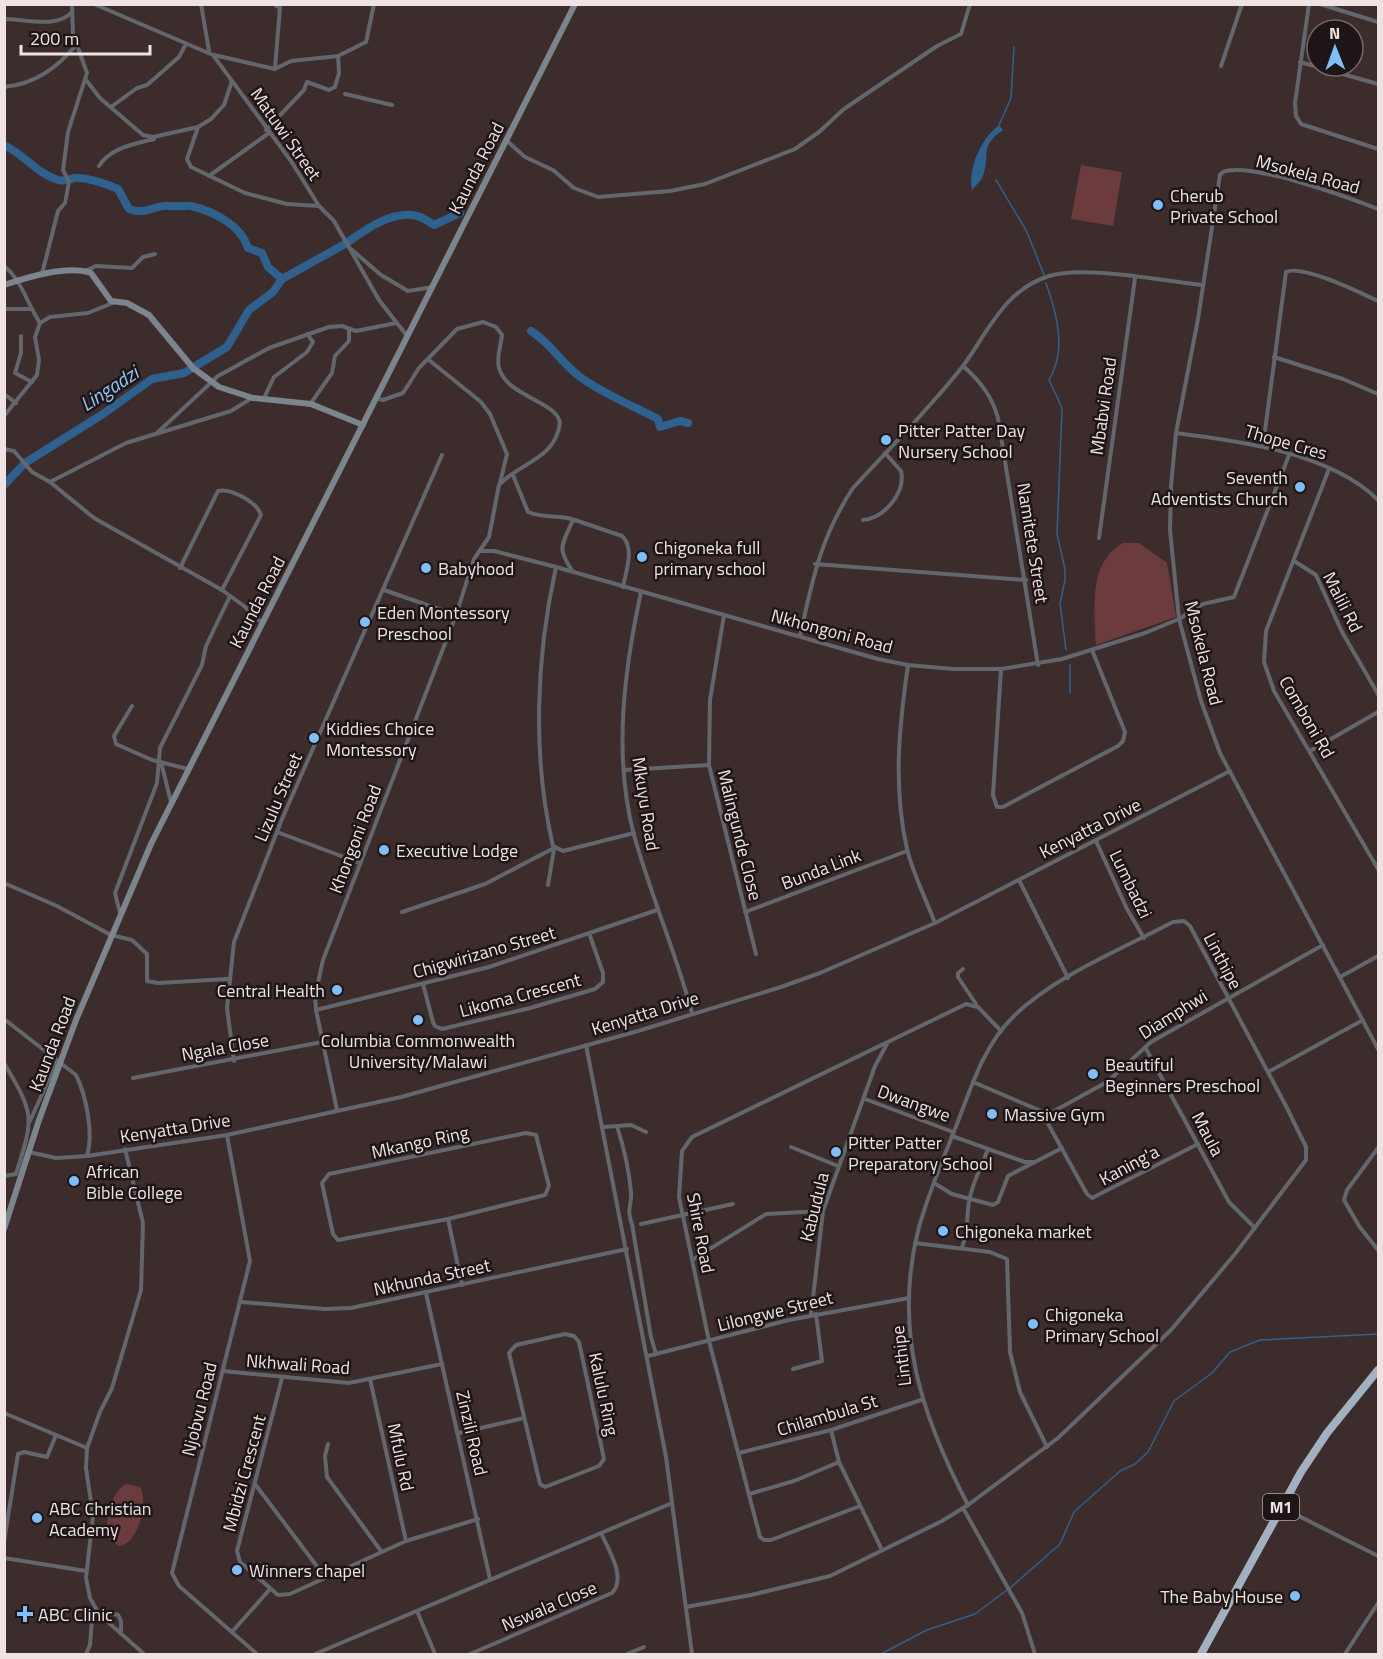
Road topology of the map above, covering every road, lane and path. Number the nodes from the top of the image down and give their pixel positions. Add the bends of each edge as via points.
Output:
1 (72, 4) edge
2 (94, 4) edge
3 (201, 4) edge
4 (374, 4) edge
5 (574, 4) edge
6 (970, 4) edge
7 (1242, 4) edge
8 (1310, 4) edge
9 (1320, 4) edge
10 (276, 6) dead end
11 (72, 12) junction
12 (4, 19) edge
13 (1378, 22) edge
14 (186, 44) junction
15 (76, 45) junction
16 (211, 53) junction
17 (338, 56) junction
18 (1300, 62) junction
19 (1221, 66) dead end
20 (275, 69) junction
21 (86, 80) junction
22 (232, 81) junction
23 (1378, 84) edge
24 (4, 87) edge
25 (345, 94) dead end
26 (392, 105) dead end
27 (111, 107) junction
28 (198, 127) junction
29 (267, 131) junction
30 (161, 137) junction
31 (507, 141) junction
32 (1378, 148) edge
33 (99, 166) dead end
34 (209, 176) junction
35 (319, 206) junction
36 (1378, 209) edge
37 (350, 248) junction
38 (155, 254) dead end
39 (4, 266) edge
40 (85, 271) junction
41 (42, 275) junction
42 (1135, 278) junction
43 (18, 281) junction
44 (4, 285) edge
45 (1203, 285) junction
46 (434, 287) junction
47 (1378, 301) edge
48 (115, 302) junction
49 (4, 309) edge
50 (30, 309) junction
51 (40, 323) junction
52 (396, 323) junction
53 (349, 330) junction
54 (307, 334) junction
55 (21, 336) dead end
56 (407, 337) junction
57 (1274, 357) junction
58 (429, 360) junction
59 (963, 365) junction
60 (32, 382) junction
61 (211, 383) junction
62 (4, 394) edge
63 (1378, 394) edge
64 (253, 398) junction
65 (377, 398) junction
66 (264, 399) junction
67 (16, 403) junction
68 (311, 404) junction
69 (4, 416) edge
70 (363, 424) junction
71 (157, 433) junction
72 (1176, 433) junction
73 (1263, 446) junction
74 (4, 449) edge
75 (885, 453) junction
76 (442, 455) dead end
77 (1289, 455) junction
78 (1329, 469) junction
79 (513, 475) junction
80 (50, 482) junction
81 (499, 485) junction
82 (1378, 500) edge
83 (575, 520) junction
84 (862, 520) dead end
85 (1099, 538) dead end
86 (481, 551) junction
87 (1294, 561) junction
88 (815, 564) junction
89 (556, 567) junction
90 (180, 568) junction
91 (573, 572) junction
92 (1026, 580) junction
93 (623, 587) junction
94 (222, 590) junction
95 (384, 590) junction
96 (641, 592) junction
97 (230, 596) junction
98 (456, 615) junction
99 (724, 615) junction
100 (1179, 619) junction
101 (262, 623) junction
102 (800, 636) junction
103 (1092, 650) junction
104 (908, 665) junction
105 (1038, 665) junction
106 (1001, 669) junction
107 (1378, 694) edge
108 (132, 706) dead end
109 (1378, 712) edge
110 (1310, 751) junction
111 (161, 762) junction
112 (709, 765) junction
113 (188, 769) junction
114 (624, 770) junction
115 (1230, 771) junction
116 (171, 803) junction
117 (277, 832) junction
118 (634, 833) junction
119 (1095, 841) junction
120 (554, 848) junction
121 (907, 851) junction
122 (360, 863) junction
123 (1378, 869) edge
124 (1019, 880) junction
125 (4, 883) edge
126 (548, 885) dead end
127 (657, 910) junction
128 (402, 912) dead end
129 (745, 912) junction
130 (120, 913) junction
131 (935, 922) junction
132 (589, 933) junction
133 (111, 935) junction
134 (1144, 938) junction
135 (1323, 945) junction
136 (756, 954) dead end
137 (1378, 956) edge
138 (963, 969) dead end
139 (1340, 977) junction
140 (1068, 978) junction
141 (228, 979) junction
142 (423, 984) junction
143 (1227, 997) junction
144 (978, 1007) junction
145 (316, 1010) junction
146 (692, 1013) junction
147 (4, 1019) edge
148 (1363, 1020) junction
149 (1001, 1031) junction
150 (322, 1042) junction
151 (887, 1043) junction
152 (586, 1045) junction
153 (1145, 1047) junction
154 (1378, 1050) edge
155 (234, 1061) junction
156 (59, 1062) junction
157 (4, 1063) edge
158 (1268, 1072) junction
159 (133, 1078) dead end
160 (973, 1082) junction
161 (865, 1099) junction
162 (337, 1110) junction
163 (1045, 1116) junction
164 (30, 1121) junction
165 (617, 1126) junction
166 (603, 1127) junction
167 (646, 1132) dead end
168 (953, 1134) junction
169 (227, 1135) junction
170 (1198, 1144) junction
171 (791, 1148) dead end
172 (1062, 1148) junction
173 (1378, 1148) edge
174 (125, 1149) junction
175 (988, 1149) junction
176 (29, 1152) junction
177 (87, 1156) junction
178 (1035, 1162) junction
179 (838, 1166) junction
180 (4, 1176) edge
181 (934, 1183) junction
182 (970, 1200) junction
183 (733, 1204) dead end
184 (823, 1211) junction
185 (682, 1215) junction
186 (448, 1219) junction
187 (641, 1224) dead end
188 (1256, 1228) junction
189 (4, 1229) edge
190 (915, 1243) junction
191 (962, 1247) junction
192 (627, 1248) junction
193 (1378, 1250) edge
194 (692, 1260) junction
195 (462, 1285) junction
196 (426, 1293) junction
197 (909, 1298) junction
198 (241, 1302) junction
199 (813, 1315) junction
200 (709, 1341) junction
201 (656, 1354) junction
202 (648, 1356) junction
203 (442, 1364) junction
204 (793, 1369) dead end
205 (1378, 1370) edge
206 (223, 1371) junction
207 (282, 1378) junction
208 (370, 1379) junction
209 (921, 1400) junction
210 (4, 1413) edge
211 (524, 1418) junction
212 (831, 1430) junction
213 (459, 1433) junction
214 (56, 1435) junction
215 (328, 1444) dead end
216 (1047, 1447) junction
217 (87, 1448) junction
218 (739, 1453) junction
219 (839, 1462) junction
220 (255, 1484) junction
221 (749, 1494) junction
222 (672, 1503) junction
223 (968, 1505) junction
224 (7, 1506) edge
225 (860, 1506) junction
226 (1281, 1507) junction
227 (963, 1508) junction
228 (6, 1516) edge
229 (477, 1519) junction
230 (602, 1533) junction
231 (406, 1541) junction
232 (4, 1542) edge
233 (882, 1550) junction
234 (381, 1551) junction
235 (1378, 1553) edge
236 (4, 1558) edge
237 (86, 1571) junction
238 (325, 1577) junction
239 (490, 1579) junction
240 (270, 1589) junction
241 (1378, 1603) edge
242 (686, 1606) junction
243 (417, 1611) junction
244 (100, 1615) junction
245 (232, 1632) junction
246 (121, 1634) junction
247 (644, 1647) dead end
248 (86, 1654) edge
249 (144, 1654) edge
250 (257, 1654) edge
251 (315, 1654) edge
252 (435, 1654) edge
253 (470, 1654) edge
254 (627, 1654) edge
255 (692, 1654) edge
256 (1035, 1654) edge
257 (1201, 1654) edge
258 (1345, 1654) edge

1 - 11 street
2 - 14 street
3 - 16 street
4 - 17 street via 366,42
5 - 31 main road, Kaunda Road
6 - 31 street via 961,34 844,109 809,140 705,184 598,197 574,188
7 - 19 street
8 - 18 street
9 - 13 street
10 - 20 street via 280,7 280,18
11 - 12 street via 64,19 48,21
11 - 15 street
14 - 16 street
14 - 27 street via 179,57 145,87 137,88
15 - 21 street via 86,66
15 - 24 street via 38,78
16 - 20 street
16 - 22 street, Matuwi Street
17 - 20 street via 291,61
17 - 29 street via 335,87 329,90 308,82
18 - 23 street
18 - 32 street via 1295,103 1299,122
21 - 27 street
21 - 41 street via 68,132 65,174 69,182 65,203 58,211
22 - 28 street via 222,109
22 - 29 street, Matuwi Street
25 - 26 street
27 - 30 street via 143,135
28 - 30 street
28 - 34 street via 188,162
29 - 34 street
29 - 35 street, Matuwi Street
30 - 33 street via 119,149
31 - 46 main road, Kaunda Road
34 - 35 street via 245,193 287,204
35 - 37 street, Matuwi Street via 334,221
36 - 45 street, Msokela Road via 1286,179 1235,169 1223,172 1218,181
37 - 46 street via 381,275 408,291
37 - 52 street, Matuwi Street
38 - 40 street via 143,257 132,268 96,266
39 - 43 street
40 - 41 main road
40 - 48 main road via 96,277 106,296
41 - 43 main road
42 - 45 street
42 - 59 street via 1080,272 1040,280 1000,310
42 - 85 street, Mbabvi Road
43 - 44 main road
43 - 50 street
45 - 72 street, Msokela Road
46 - 56 main road, Kaunda Road
47 - 57 street via 1294,270 1286,272
48 - 51 street via 87,313 50,317
48 - 61 main road via 127,303 149,315 193,368
49 - 50 street
50 - 51 street
51 - 60 street via 35,337 38,369
52 - 53 street
52 - 56 street, Matuwi Street
53 - 54 street via 339,326
53 - 68 street via 349,341 337,352 332,373
54 - 61 street via 268,348
54 - 66 street via 313,342 274,377
55 - 60 street via 15,373
56 - 65 main road, Kaunda Road
57 - 63 street
57 - 73 street
58 - 65 street via 402,394
58 - 79 street via 457,329 483,322 500,330 499,367 503,376 510,386 555,413 560,423 546,453
58 - 81 street, Khongoni Road via 481,402 490,414 507,454
59 - 75 street
59 - 92 street, Namitete Street via 978,379 995,408
60 - 67 street
61 - 64 main road
61 - 71 street
62 - 67 street
64 - 66 main road
64 - 71 street via 231,411
65 - 70 main road, Kaunda Road
66 - 68 main road
67 - 69 street
68 - 70 main road
70 - 101 main road, Kaunda Road
71 - 80 street via 112,449
72 - 73 street, Thope Cres
72 - 100 street, Msokela Road via 1170,530
73 - 77 street, Thope Cres
74 - 80 street via 14,451 32,472
75 - 84 street via 901,471 902,485 884,511
75 - 88 street via 842,505
76 - 95 street, Lizulu Street
77 - 78 street, Thope Cres
77 - 100 street, Nkhongoni Road via 1234,597 1203,604
78 - 82 street, Thope Cres via 1356,481
78 - 87 street, Comboni Rd
79 - 81 street
79 - 83 street via 528,512
80 - 90 street via 100,522
81 - 86 street, Khongoni Road via 489,537
83 - 91 street via 560,548
83 - 93 street via 627,541
86 - 89 street, Nkhongoni Road
86 - 98 street, Khongoni Road via 474,559
87 - 107 street, Malili Rd via 1317,575 1342,632
87 - 110 street, Comboni Rd via 1268,624 1264,655 1274,691
88 - 92 street
88 - 102 street
89 - 91 street, Nkhongoni Road
89 - 120 street via 544,634 538,709
90 - 94 street
90 - 94 street via 218,491 225,490 255,505 261,515
91 - 93 street, Nkhongoni Road
92 - 105 street, Namitete Street
93 - 96 street, Nkhongoni Road
94 - 97 street
95 - 98 street
95 - 117 street, Lizulu Street
96 - 99 street, Nkhongoni Road
96 - 114 street, Mkuyu Road via 625,670
97 - 101 street
97 - 111 street via 162,745
98 - 122 street, Khongoni Road
99 - 102 street, Nkhongoni Road
99 - 112 street, Malingunde Close via 711,692
100 - 103 street, Nkhongoni Road
100 - 115 street, Msokela Road via 1208,722
101 - 113 main road, Kaunda Road
102 - 104 street, Nkhongoni Road
103 - 105 street, Nkhongoni Road
103 - 106 street via 1125,732 1123,741 997,807 993,795
104 - 106 street, Nkhongoni Road
104 - 121 street via 897,751
105 - 106 street, Nkhongoni Road
108 - 111 street via 114,742
109 - 110 street
110 - 123 street, Comboni Rd
111 - 113 street
111 - 116 street
111 - 130 street via 140,832 115,893
112 - 114 street
112 - 129 street, Malingunde Close
113 - 116 main road, Kaunda Road
114 - 118 street, Mkuyu Road
115 - 119 street, Kenyatta Drive
115 - 135 street, Msokela Road
116 - 130 main road, Kaunda Road
117 - 122 street
117 - 141 street, Lizulu Street via 234,942
118 - 120 street via 563,851
118 - 127 street, Mkuyu Road
119 - 124 street, Kenyatta Drive
119 - 134 street, Lumbadzi
120 - 126 street
120 - 128 street via 485,884
121 - 129 street, Bunda Link
121 - 131 street
122 - 145 street, Khongoni Road via 321,968
124 - 131 street, Kenyatta Drive
124 - 140 street
125 - 133 street
127 - 132 street, Chigwirizano Street
127 - 146 street, Mkuyu Road
129 - 136 street, Malingunde Close
130 - 133 main road, Kaunda Road
131 - 146 street, Kenyatta Drive via 800,981
132 - 142 street, Chigwirizano Street via 489,968
132 - 142 street, Likoma Crescent via 603,973 603,982 595,989 441,1029 433,1022
133 - 141 street via 123,936 140,946 148,957 145,980 158,983
133 - 156 main road, Kaunda Road
134 - 140 street, Linthipe
134 - 143 street, Linthipe via 1177,921 1187,923
135 - 139 street, Msokela Road
135 - 143 street, Diamphwi
137 - 139 street
138 - 144 street via 958,977
139 - 148 street, Msokela Road
140 - 149 street, Linthipe via 1022,1009
141 - 155 street, Lizulu Street via 227,1008
142 - 145 street, Chigwirizano Street
143 - 153 street, Diamphwi
143 - 158 street, Linthipe
144 - 149 street
144 - 151 street, Shire Road via 962,1006
145 - 150 street, Khongoni Road
146 - 152 street, Kenyatta Drive
147 - 156 street
148 - 154 street, Msokela Road
148 - 158 street
149 - 160 street, Linthipe
150 - 155 street, Ngala Close
150 - 162 street, Khongoni Road
151 - 161 street, Kabudula
151 - 185 street, Shire Road via 692,1137 684,1146 680,1162
152 - 162 street, Kenyatta Drive via 425,1091
152 - 166 street
153 - 163 street, Diamphwi via 1107,1082
153 - 170 street, Maula
155 - 159 street, Ngala Close
156 - 164 street
156 - 176 main road, Kaunda Road
156 - 177 street via 76,1075 82,1088 92,1137
157 - 164 street via 24,1096
158 - 188 street, Linthipe via 1307,1156
160 - 163 street via 1029,1104
160 - 168 street, Linthipe
161 - 168 street, Dwangwe
161 - 179 street, Kabudula
162 - 169 street, Kenyatta Drive
163 - 172 street, Kaning'a
164 - 180 street via 16,1174
165 - 166 street
165 - 167 street via 636,1126
165 - 201 street via 631,1193 627,1213
166 - 192 street
168 - 175 street, Dwangwe
168 - 181 street, Linthipe
169 - 174 street, Kenyatta Drive
169 - 198 street, Njobvu Road via 250,1247
170 - 172 street, Kaning'a via 1092,1198
170 - 188 street, Maula via 1233,1208
171 - 179 street
172 - 178 street
173 - 193 street via 1344,1200
174 - 177 street, Kenyatta Drive
174 - 217 street via 143,1223 141,1290 112,1388
175 - 178 street, Dwangwe
175 - 182 street
176 - 177 street, Kenyatta Drive via 56,1158
176 - 189 main road, Kaunda Road
178 - 182 street via 1008,1176 996,1204
179 - 184 street, Kabudula
181 - 182 street
181 - 190 street, Linthipe
182 - 191 street via 966,1219 969,1229
183 - 185 street
184 - 194 street via 766,1215
184 - 199 street, Kabudula
185 - 187 street
185 - 194 street, Shire Road
186 - 186 street, Mkango Ring via 545,1195 549,1186 536,1135 526,1133 329,1174 322,1183 333,1234 338,1240
186 - 195 street
188 - 216 street, Linthipe via 1171,1330
190 - 191 street
190 - 197 street, Linthipe
191 - 216 street via 1007,1260 1010,1352 1020,1392
192 - 195 street, Nkhunda Street
192 - 202 street
194 - 200 street, Shire Road
195 - 196 street, Nkhunda Street
196 - 198 street, Nkhunda Street via 345,1309
196 - 203 street, Zinzili Road
197 - 199 street, Lilongwe Street
197 - 209 street, Linthipe
198 - 206 street, Njobvu Road
199 - 200 street, Lilongwe Street
199 - 204 street, Kabudula via 822,1361
200 - 201 street, Lilongwe Street
200 - 218 street, Shire Road
201 - 202 street, Lilongwe Street
202 - 222 street
203 - 208 street, Nkhwali Road
203 - 213 street, Zinzili Road
205 - 226 highway, M1 via 1317,1448
206 - 207 street, Nkhwali Road
206 - 245 street, Njobvu Road via 172,1573 179,1586
207 - 208 street, Nkhwali Road via 349,1383
207 - 220 street, Mbidzi Crescent
208 - 231 street, Mfulu Rd
209 - 212 street, Chilambula St
209 - 223 street, Linthipe via 939,1448
210 - 214 street
211 - 211 street, Kalulu Ring via 542,1486 552,1486 603,1462 579,1342 574,1336 565,1334 516,1345 510,1350
211 - 213 street
212 - 218 street, Chilambula St
212 - 219 street
213 - 229 street, Zinzili Road
214 - 217 street
214 - 224 street via 46,1457 18,1454
215 - 234 street via 327,1477
216 - 223 street, Linthipe
217 - 237 street via 93,1516
218 - 221 street, Shire Road
219 - 221 street
219 - 225 street
220 - 238 street
220 - 240 street, Mbidzi Crescent via 237,1554 240,1562
221 - 225 street, Shire Road via 760,1537 767,1541
222 - 230 street
222 - 242 street
223 - 227 street, Linthipe
224 - 228 street
225 - 233 street
226 - 235 street
226 - 257 highway, M1
227 - 233 street, Linthipe
227 - 256 street via 1022,1613
228 - 232 street
229 - 231 street
229 - 239 street, Zinzili Road
230 - 239 street
230 - 253 street, Nswala Close via 617,1570 617,1585 612,1593
231 - 234 street
233 - 242 street, Linthipe via 830,1576
234 - 238 street
236 - 237 street
237 - 244 street via 88,1592
238 - 240 street via 287,1595
239 - 243 street
240 - 245 street
241 - 258 street
242 - 255 street
243 - 251 street
243 - 252 street
244 - 246 street
244 - 246 street via 118,1615
244 - 248 street via 92,1619
245 - 250 street, Njobvu Road
246 - 249 street
247 - 254 street

